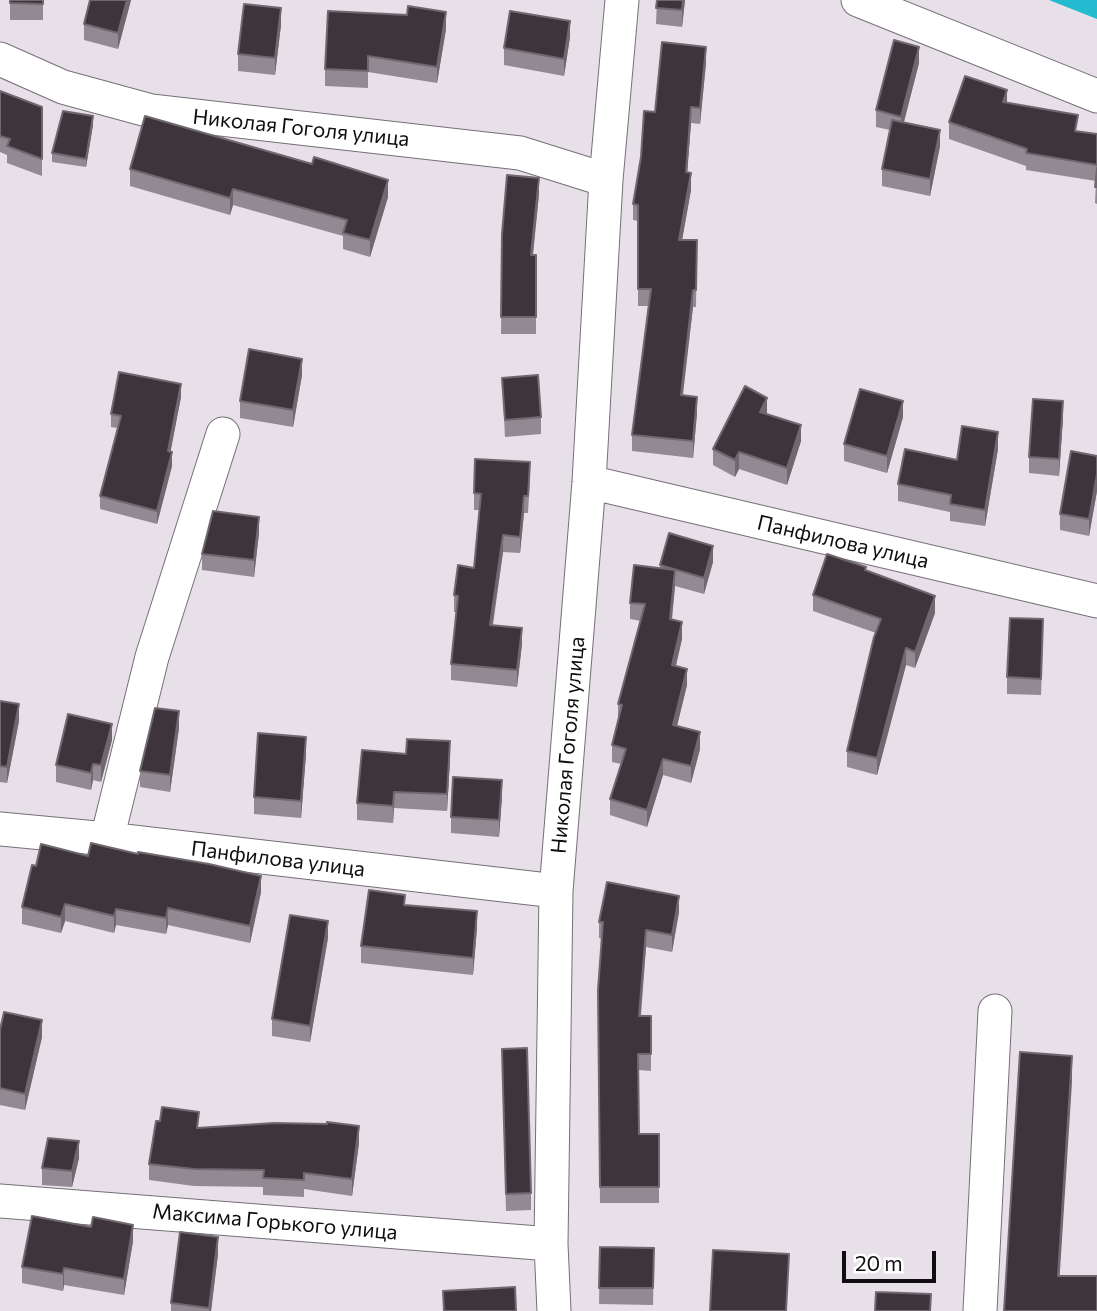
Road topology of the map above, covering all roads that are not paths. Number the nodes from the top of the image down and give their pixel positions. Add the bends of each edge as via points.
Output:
1 (622, 0) edge
2 (858, 0) edge
3 (0, 60) edge
4 (1097, 96) edge
5 (606, 180) junction
6 (223, 434) dead end
7 (589, 482) junction
8 (1097, 601) edge
9 (0, 828) edge
10 (107, 839) junction
11 (556, 891) junction
12 (995, 1011) dead end
13 (0, 1202) edge
14 (551, 1244) junction
15 (554, 1311) edge
16 (980, 1311) edge

1 - 5 street, Николая Гоголя улица
2 - 4 street
3 - 5 street, Николая Гоголя улица via 63,87 151,111 520,153
5 - 7 street, Николая Гоголя улица
6 - 10 street via 152,657
7 - 8 street, Панфилова улица
7 - 11 street, Николая Гоголя улица
9 - 10 street, Панфилова улица
10 - 11 street, Панфилова улица
11 - 14 street, Николая Гоголя улица
12 - 16 street
13 - 14 street, Максима Горького улица
14 - 15 street, Николая Гоголя улица

